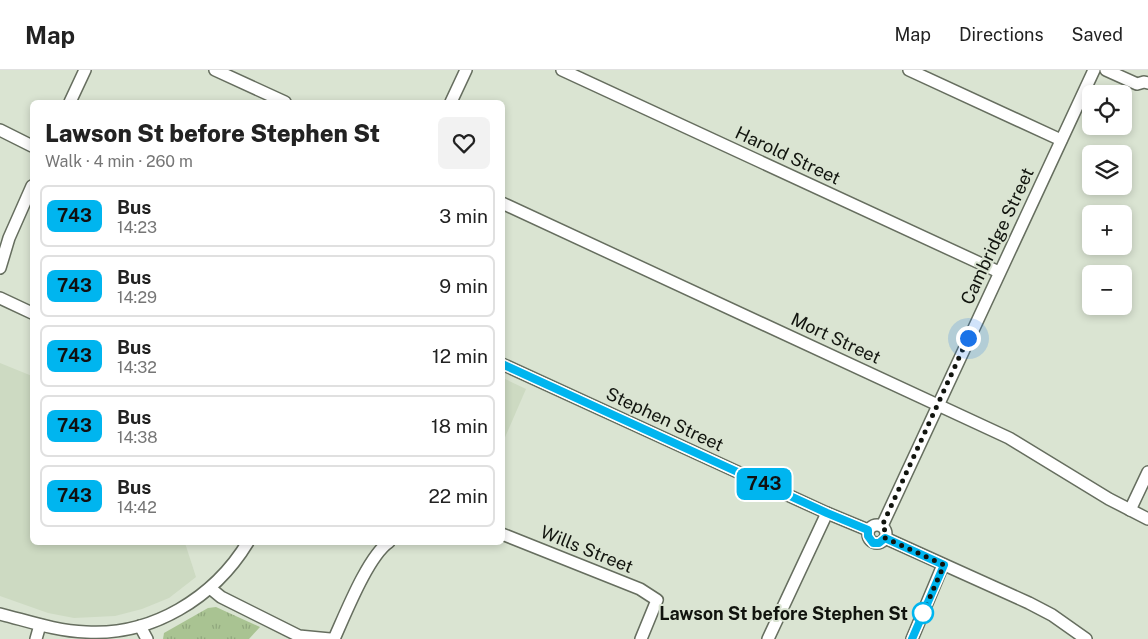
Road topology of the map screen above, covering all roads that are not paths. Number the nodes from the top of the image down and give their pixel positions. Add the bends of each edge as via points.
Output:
1 (85, 70) edge
2 (215, 70) edge
3 (466, 70) edge
4 (562, 70) edge
5 (909, 70) edge
6 (1094, 70) edge
7 (1106, 70) edge
8 (1148, 83) edge
9 (71, 100) edge
10 (281, 100) edge
11 (452, 100) edge
12 (0, 130) edge
13 (1061, 140) junction
14 (30, 145) edge
15 (30, 191) edge
16 (505, 204) edge
17 (0, 268) edge
18 (999, 272) junction
19 (0, 298) edge
20 (30, 312) edge
21 (505, 365) edge
22 (938, 404) junction
23 (1148, 472) edge
24 (1130, 510) junction
25 (827, 513) junction
26 (1148, 518) edge
27 (882, 526) junction
28 (868, 530) junction
29 (505, 535) edge
30 (885, 538) junction
31 (246, 545) edge
32 (385, 545) edge
33 (944, 565) junction
34 (210, 588) junction
35 (0, 614) edge
36 (40, 624) junction
37 (140, 626) junction
38 (36, 639) edge
39 (147, 639) edge
40 (330, 639) edge
41 (334, 639) edge
42 (640, 639) edge
43 (768, 639) edge
44 (912, 639) edge
45 (1086, 639) edge

1 - 9 street
2 - 10 street
3 - 11 street
4 - 18 street, Harold Street
5 - 13 street
6 - 13 street, Cambridge Street
7 - 8 street via 1137,84
12 - 14 street
13 - 18 street, Cambridge Street
15 - 17 street
16 - 22 street, Mort Street
18 - 22 street, Cambridge Street
19 - 20 street
21 - 25 street, Stephen Street
22 - 24 street, Mort Street via 1009,438
22 - 27 street, Cambridge Street
23 - 24 street
24 - 26 street, Mort Street
25 - 28 street, Stephen Street
25 - 43 street
27 - 28 street via 874,525
27 - 30 street
28 - 30 street via 873,543
29 - 42 street, Wills Street via 640,589 657,600
30 - 33 street
31 - 34 street
32 - 41 street via 364,576
33 - 44 street
33 - 45 street via 1029,603
34 - 37 street via 178,610
34 - 40 street via 221,597 299,636
35 - 36 street
36 - 37 street via 96,632
36 - 38 street
37 - 39 street

